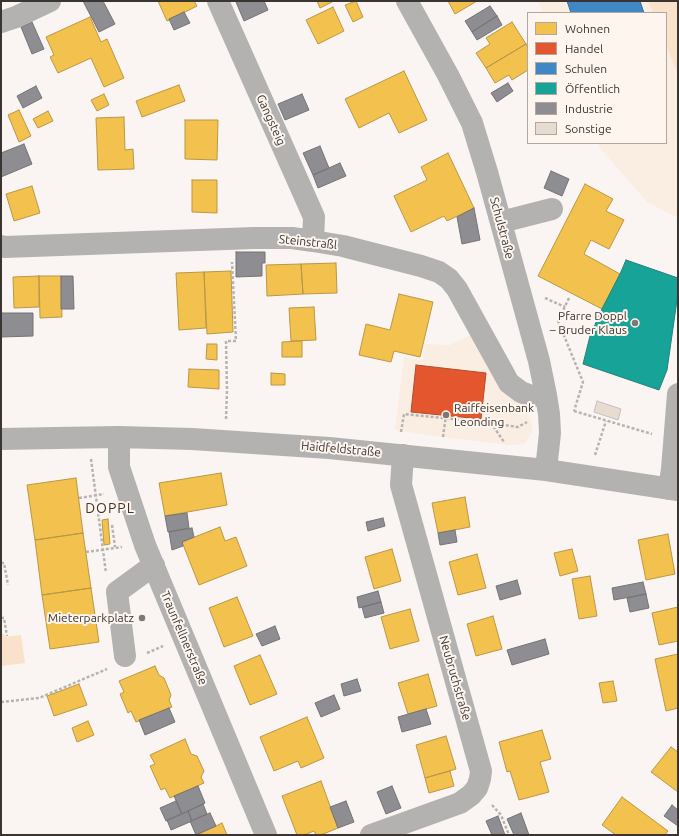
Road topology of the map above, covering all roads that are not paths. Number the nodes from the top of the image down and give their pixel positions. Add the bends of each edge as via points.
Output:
1 (50, 1) edge
2 (218, 1) edge
3 (407, 1) edge
4 (1, 22) edge
5 (552, 209) dead end
6 (501, 222) junction
7 (313, 241) junction
8 (1, 246) edge
9 (678, 394) edge
10 (546, 395) junction
11 (119, 437) junction
12 (1, 439) edge
13 (402, 446) junction
14 (546, 470) junction
15 (674, 489) edge
16 (154, 565) junction
17 (127, 659) road end
18 (266, 835) edge
19 (371, 835) edge

1 - 4 street
2 - 7 street, Gangsteig via 314,217
3 - 6 street, Schulstraße via 472,123
5 - 6 street
6 - 10 street, Schulstraße
7 - 8 street, Steinstraßl via 292,238
7 - 10 street, Steinstraßl via 421,266 449,279 509,383 531,396
9 - 15 street via 672,469
10 - 14 street, Schulstraße via 550,433
11 - 12 street, Haidfeldstraße
11 - 13 street, Haidfeldstraße via 330,448
11 - 16 street, Traunfellnerstraße via 119,467
13 - 14 street, Haidfeldstraße
13 - 19 street, Neubruchstraße via 401,485 481,771 477,788 472,795 460,802
14 - 15 street, Haidfeldstraße
16 - 17 street via 117,592
16 - 18 street, Traunfellnerstraße

